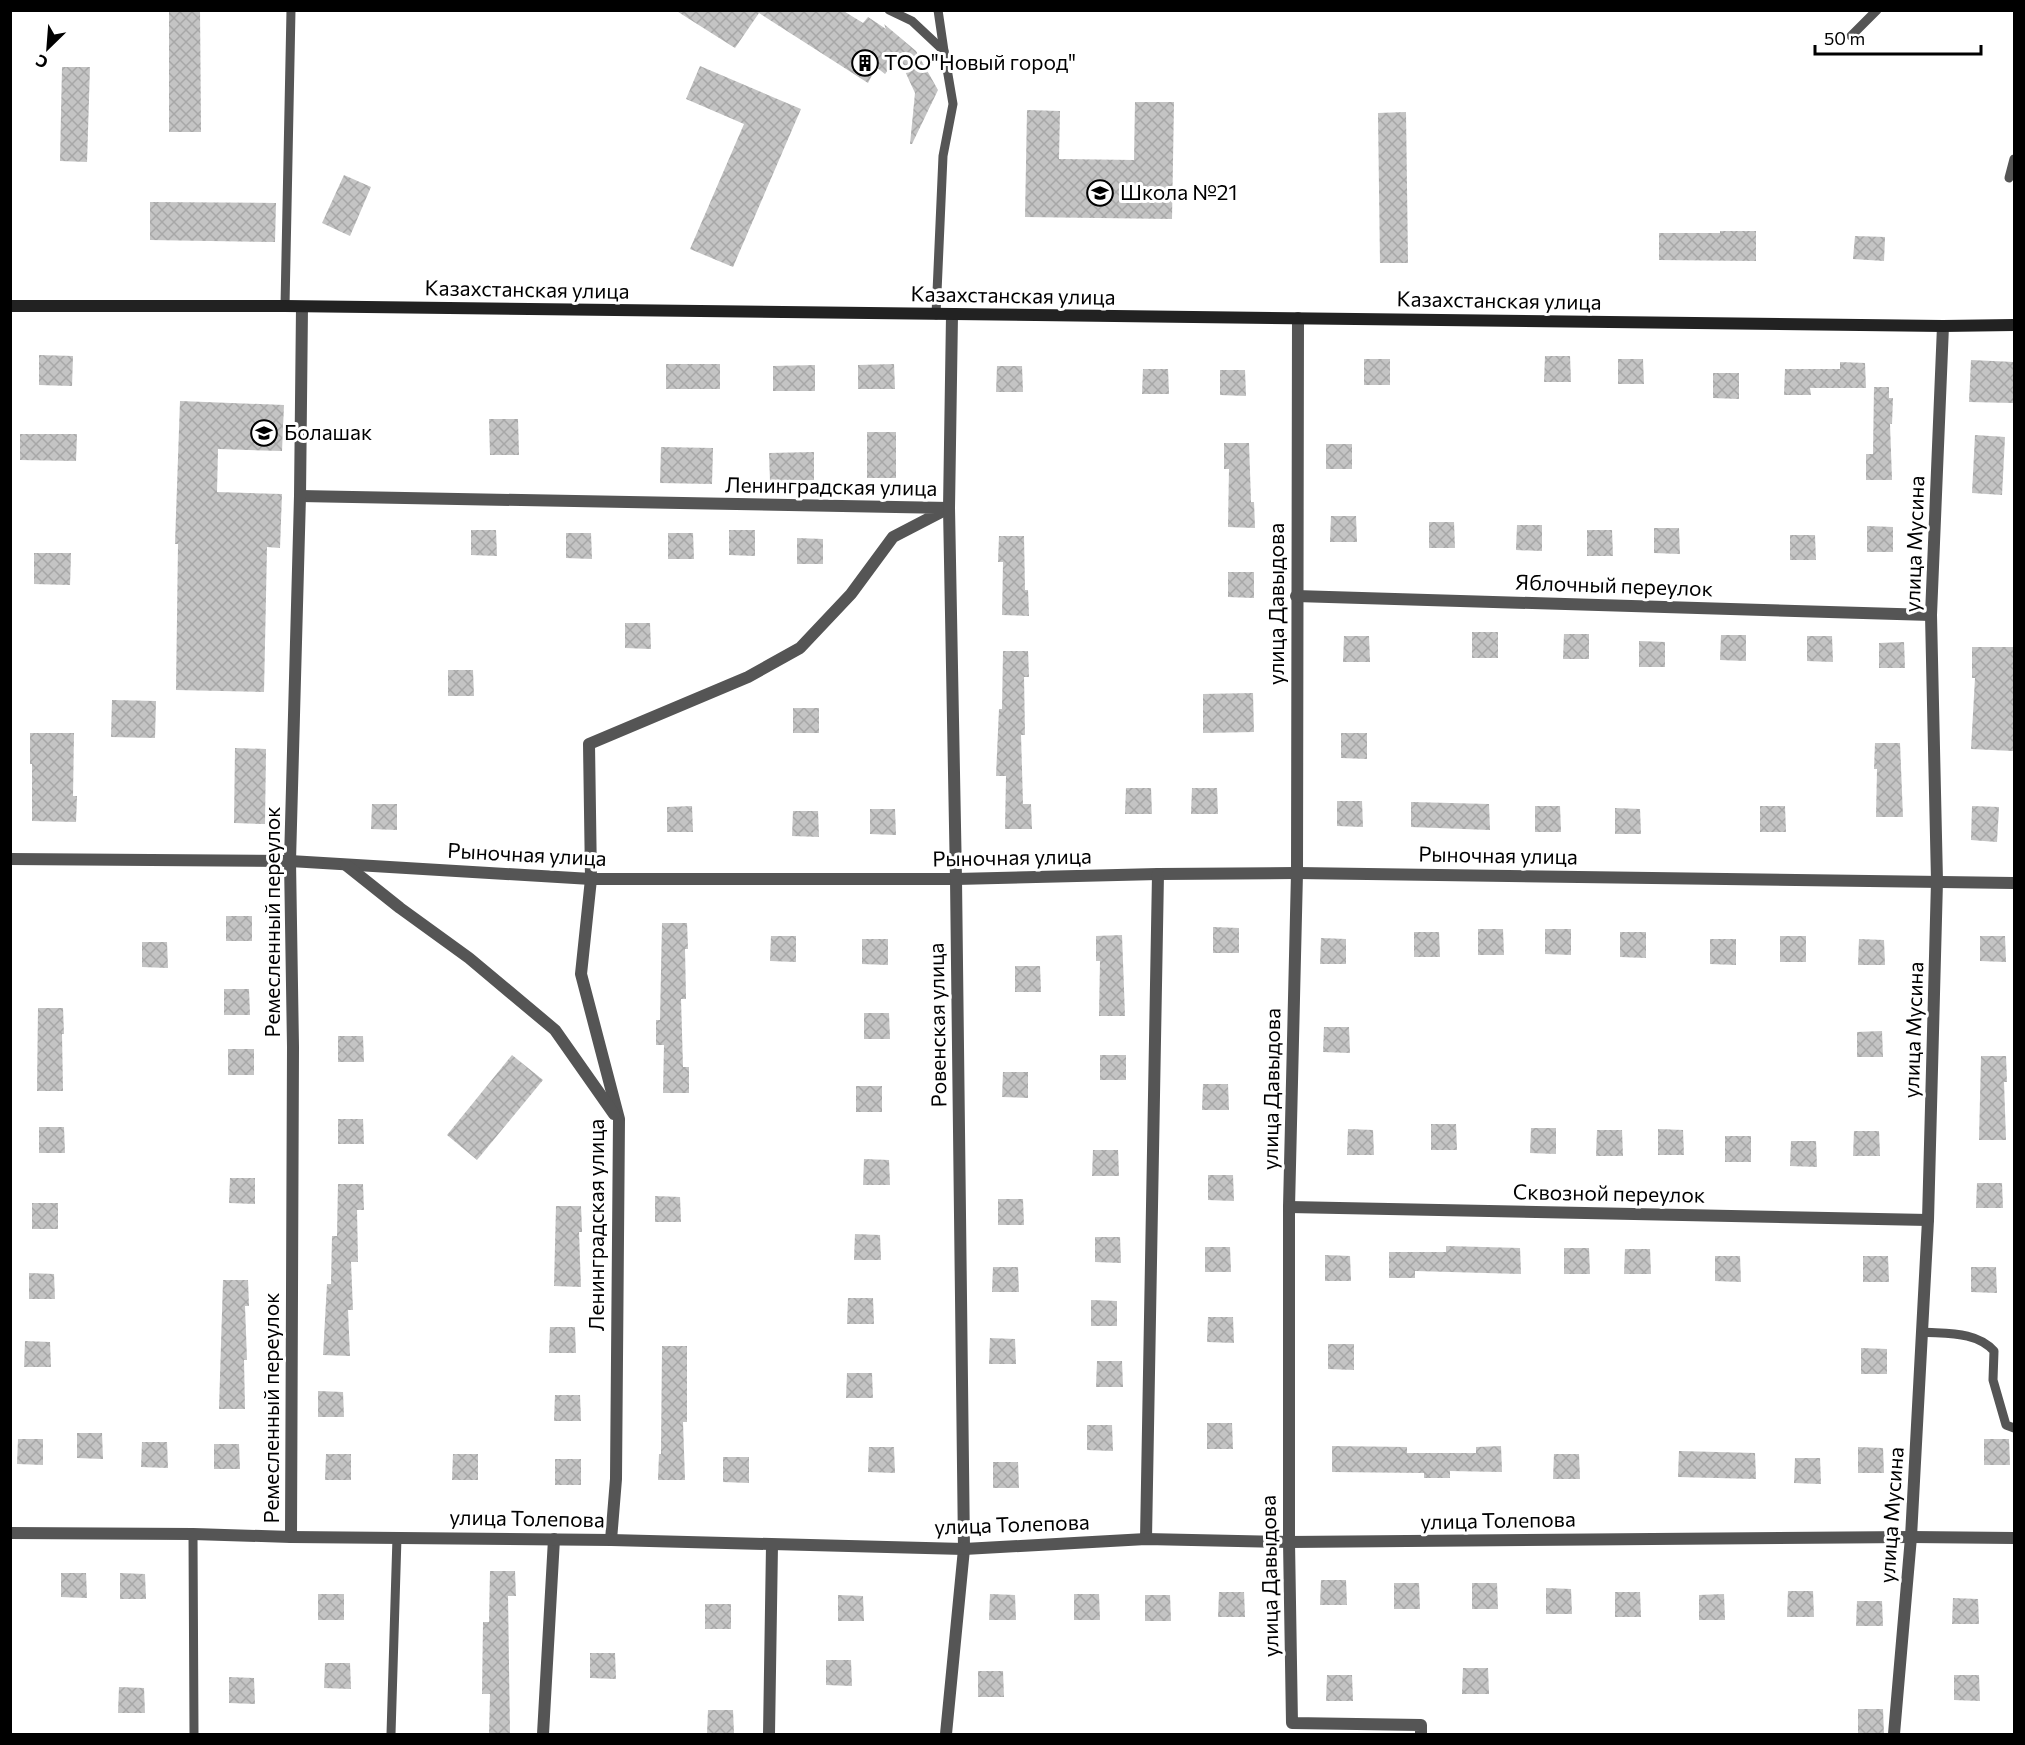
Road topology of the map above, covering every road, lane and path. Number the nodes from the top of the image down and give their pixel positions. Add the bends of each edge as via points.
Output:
1 (291, 10) edge
2 (889, 10) edge
3 (938, 10) edge
4 (1877, 10) edge
5 (1851, 36) dead end
6 (944, 51) junction
7 (2014, 159) edge
8 (2009, 178) dead end
9 (10, 306) edge
10 (285, 306) junction
11 (302, 307) junction
12 (936, 315) junction
13 (952, 315) junction
14 (1298, 318) junction
15 (2014, 325) edge
16 (1943, 326) junction
17 (300, 496) junction
18 (949, 508) junction
19 (1296, 596) junction
20 (1931, 615) junction
21 (10, 859) edge
22 (290, 861) junction
23 (346, 865) junction
24 (1297, 873) junction
25 (1158, 874) junction
26 (591, 879) junction
27 (956, 879) junction
28 (1937, 881) junction
29 (2014, 883) edge
30 (619, 1119) junction
31 (1289, 1207) junction
32 (1928, 1220) junction
33 (1922, 1332) junction
34 (2014, 1428) edge
35 (10, 1533) edge
36 (193, 1534) junction
37 (291, 1537) junction
38 (397, 1537) junction
39 (1911, 1537) junction
40 (2014, 1538) edge
41 (554, 1539) junction
42 (1146, 1539) junction
43 (611, 1540) junction
44 (1289, 1542) junction
45 (772, 1545) junction
46 (964, 1549) junction
47 (194, 1734) edge
48 (391, 1734) edge
49 (543, 1734) edge
50 (770, 1734) edge
51 (946, 1734) edge
52 (1421, 1734) edge
53 (1894, 1734) edge

1 - 10 lane
2 - 6 lane via 912,21
3 - 6 lane
4 - 5 lane
6 - 12 lane via 953,104 943,156
7 - 8 lane
9 - 10 main road, Казахстанская улица
10 - 11 main road, Казахстанская улица
11 - 12 main road, Казахстанская улица
11 - 17 street, Ремесленный переулок
12 - 13 main road, Казахстанская улица
13 - 14 main road, Казахстанская улица
13 - 18 street, Ровенская улица
14 - 16 main road, Казахстанская улица
14 - 19 street, улица Давыдова
15 - 16 main road, Казахстанская улица
16 - 20 street, улица Мусина
17 - 18 street, Ленинградская улица
17 - 22 street, Ремесленный переулок
18 - 26 street, Ленинградская улица via 893,537 850,594 800,648 748,677 589,744
18 - 27 street, Ровенская улица
19 - 20 street, Яблочный переулок
19 - 24 street, улица Давыдова
20 - 28 street, улица Мусина
21 - 22 street, Рыночная улица
22 - 23 street, Рыночная улица
22 - 37 street, Ремесленный переулок
23 - 26 street, Рыночная улица
23 - 30 street via 470,957 555,1030
24 - 25 street, Рыночная улица
24 - 28 street, Рыночная улица
24 - 31 street, улица Давыдова
25 - 27 street, Рыночная улица
25 - 42 street
26 - 27 street, Рыночная улица
26 - 30 street, Ленинградская улица via 581,974
27 - 46 street, Ровенская улица
28 - 29 street, Рыночная улица
28 - 32 street, улица Мусина
30 - 43 street, Ленинградская улица via 616,1479
31 - 32 street, Сквозной переулок
31 - 44 street, улица Давыдова
32 - 33 street, улица Мусина
33 - 34 lane via 1974,1337 1990,1347 1994,1352 1993,1380 2006,1425
33 - 39 street, улица Мусина
35 - 36 street, улица Толепова
36 - 37 street, улица Толепова
36 - 47 lane
37 - 38 street, улица Толепова
38 - 41 street, улица Толепова
38 - 48 lane
39 - 40 street, улица Толепова
39 - 44 street, улица Толепова
39 - 53 street, улица Мусина
41 - 43 street, улица Толепова
41 - 49 street
42 - 44 street, улица Толепова
42 - 46 street, улица Толепова
43 - 45 street, улица Толепова
44 - 52 street, улица Давыдова via 1292,1723 1421,1725
45 - 46 street, улица Толепова
45 - 50 street
46 - 51 street, Ровенская улица

